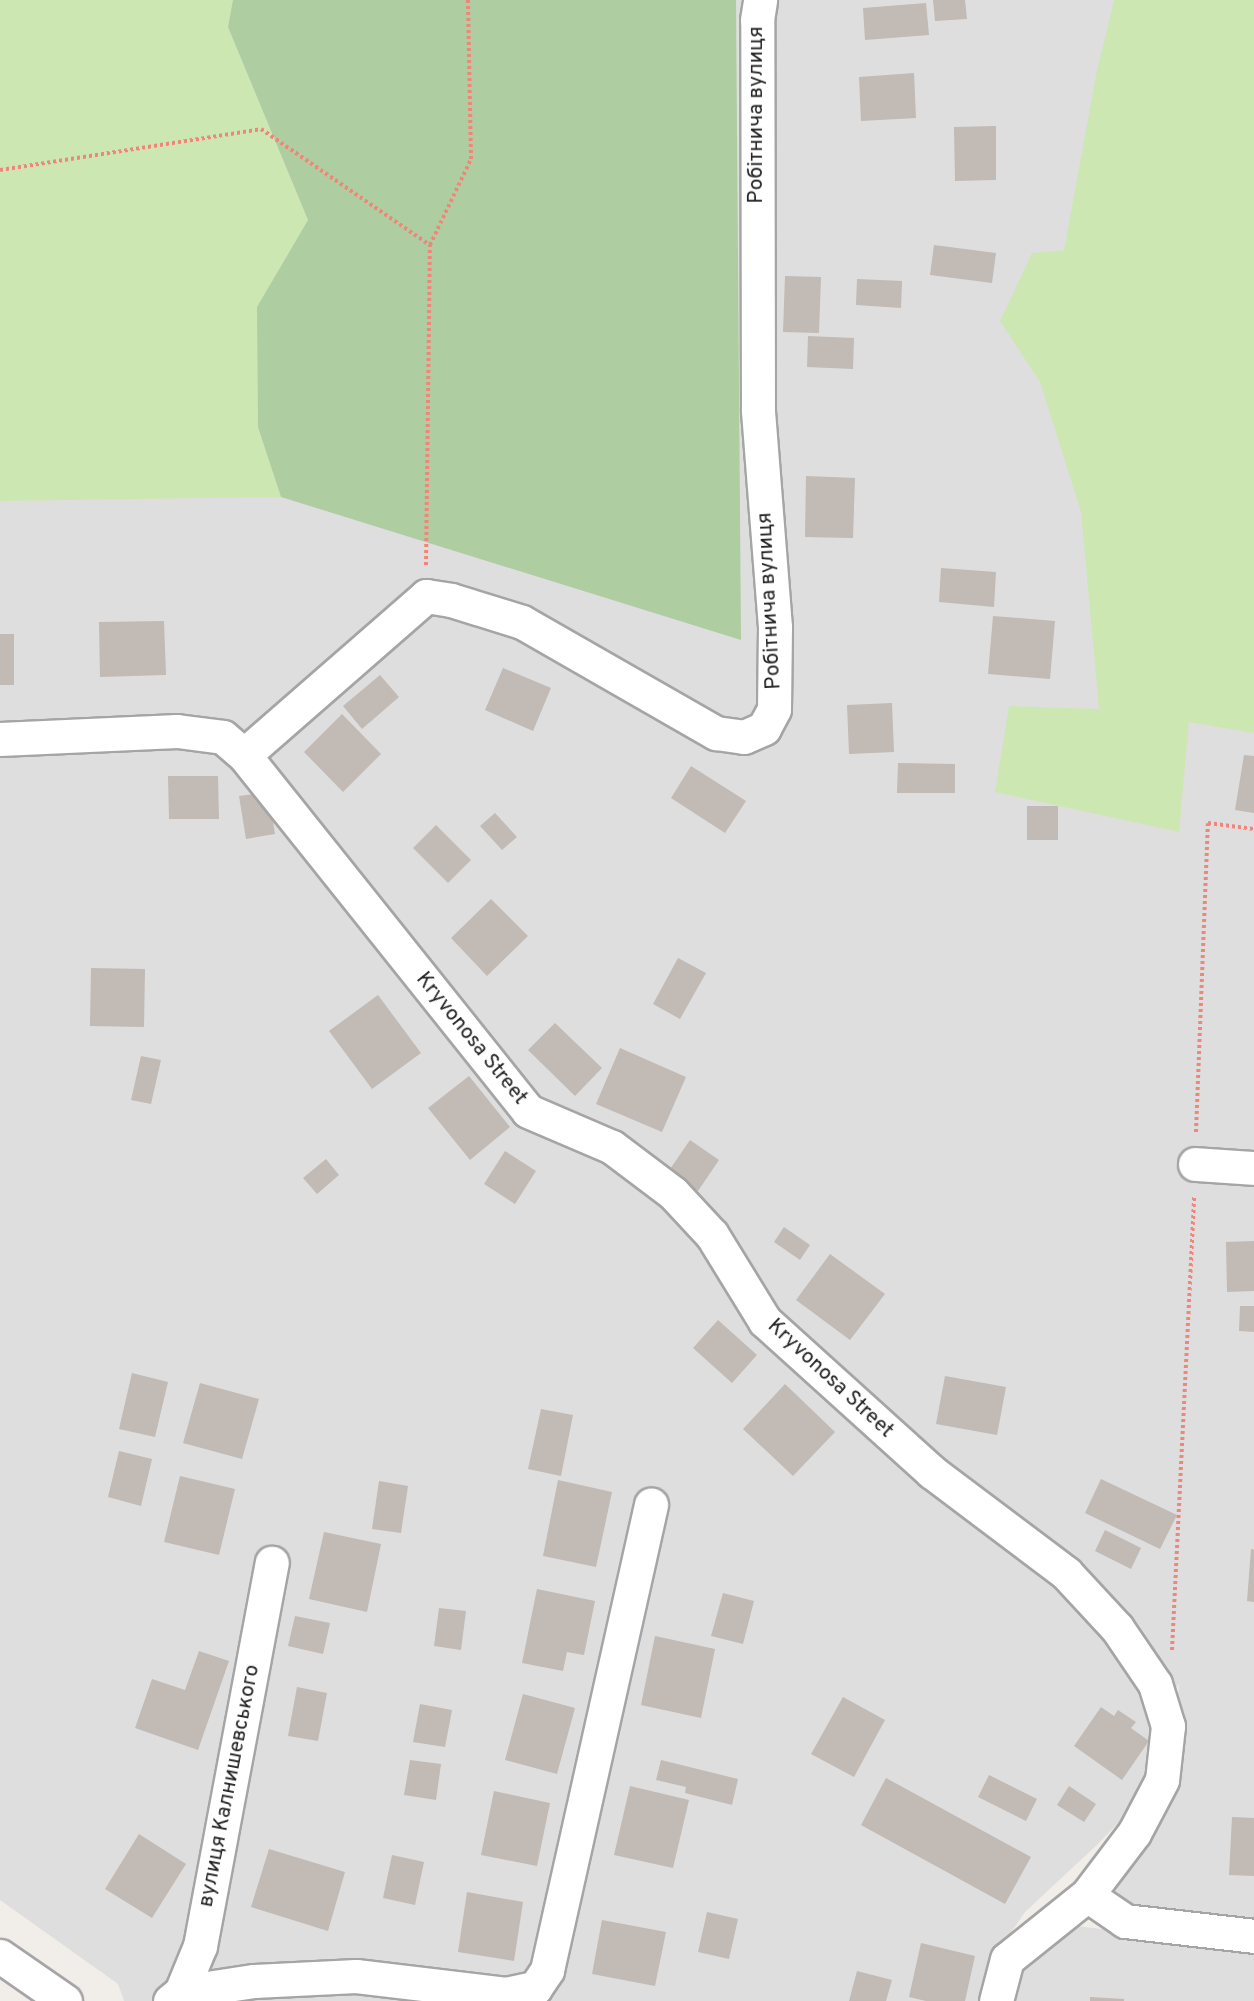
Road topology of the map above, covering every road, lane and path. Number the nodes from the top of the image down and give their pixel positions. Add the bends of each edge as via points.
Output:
1 (468, 0) edge
2 (760, 0) edge
3 (0, 170) edge
4 (430, 246) junction
5 (426, 596) junction
6 (0, 739) edge
7 (244, 755) junction
8 (1254, 829) edge
9 (1195, 1164) junction
10 (1254, 1168) edge
11 (651, 1504) dead end
12 (272, 1563) dead end
13 (1172, 1654) dead end
14 (1087, 1895) junction
15 (1254, 1936) edge
16 (0, 1956) edge
17 (176, 1997) edge
18 (65, 2001) edge
19 (996, 2001) edge

1 - 4 path via 471,159
2 - 5 street, Робітнича вулиця via 758,410 775,627 774,709 764,728 744,738 716,733 522,622
3 - 4 path via 261,129
4 - 5 path
5 - 7 street
6 - 7 street, Kryvonosa Street via 177,730 223,738
7 - 14 street, Kryvonosa Street via 528,1110 612,1148 673,1192 712,1235 765,1321 932,1472 1066,1572 1117,1628 1155,1684 1168,1726 1162,1780 1134,1833
8 - 9 path via 1208,823
9 - 10 street
9 - 13 path
11 - 17 street via 547,1970 535,1988 506,1994 356,1976 254,1981
12 - 17 street, вулиця Калнишевського via 200,1946
14 - 15 street via 1125,1921
14 - 19 street, Kryvonosa Street via 1007,1959
16 - 18 street

